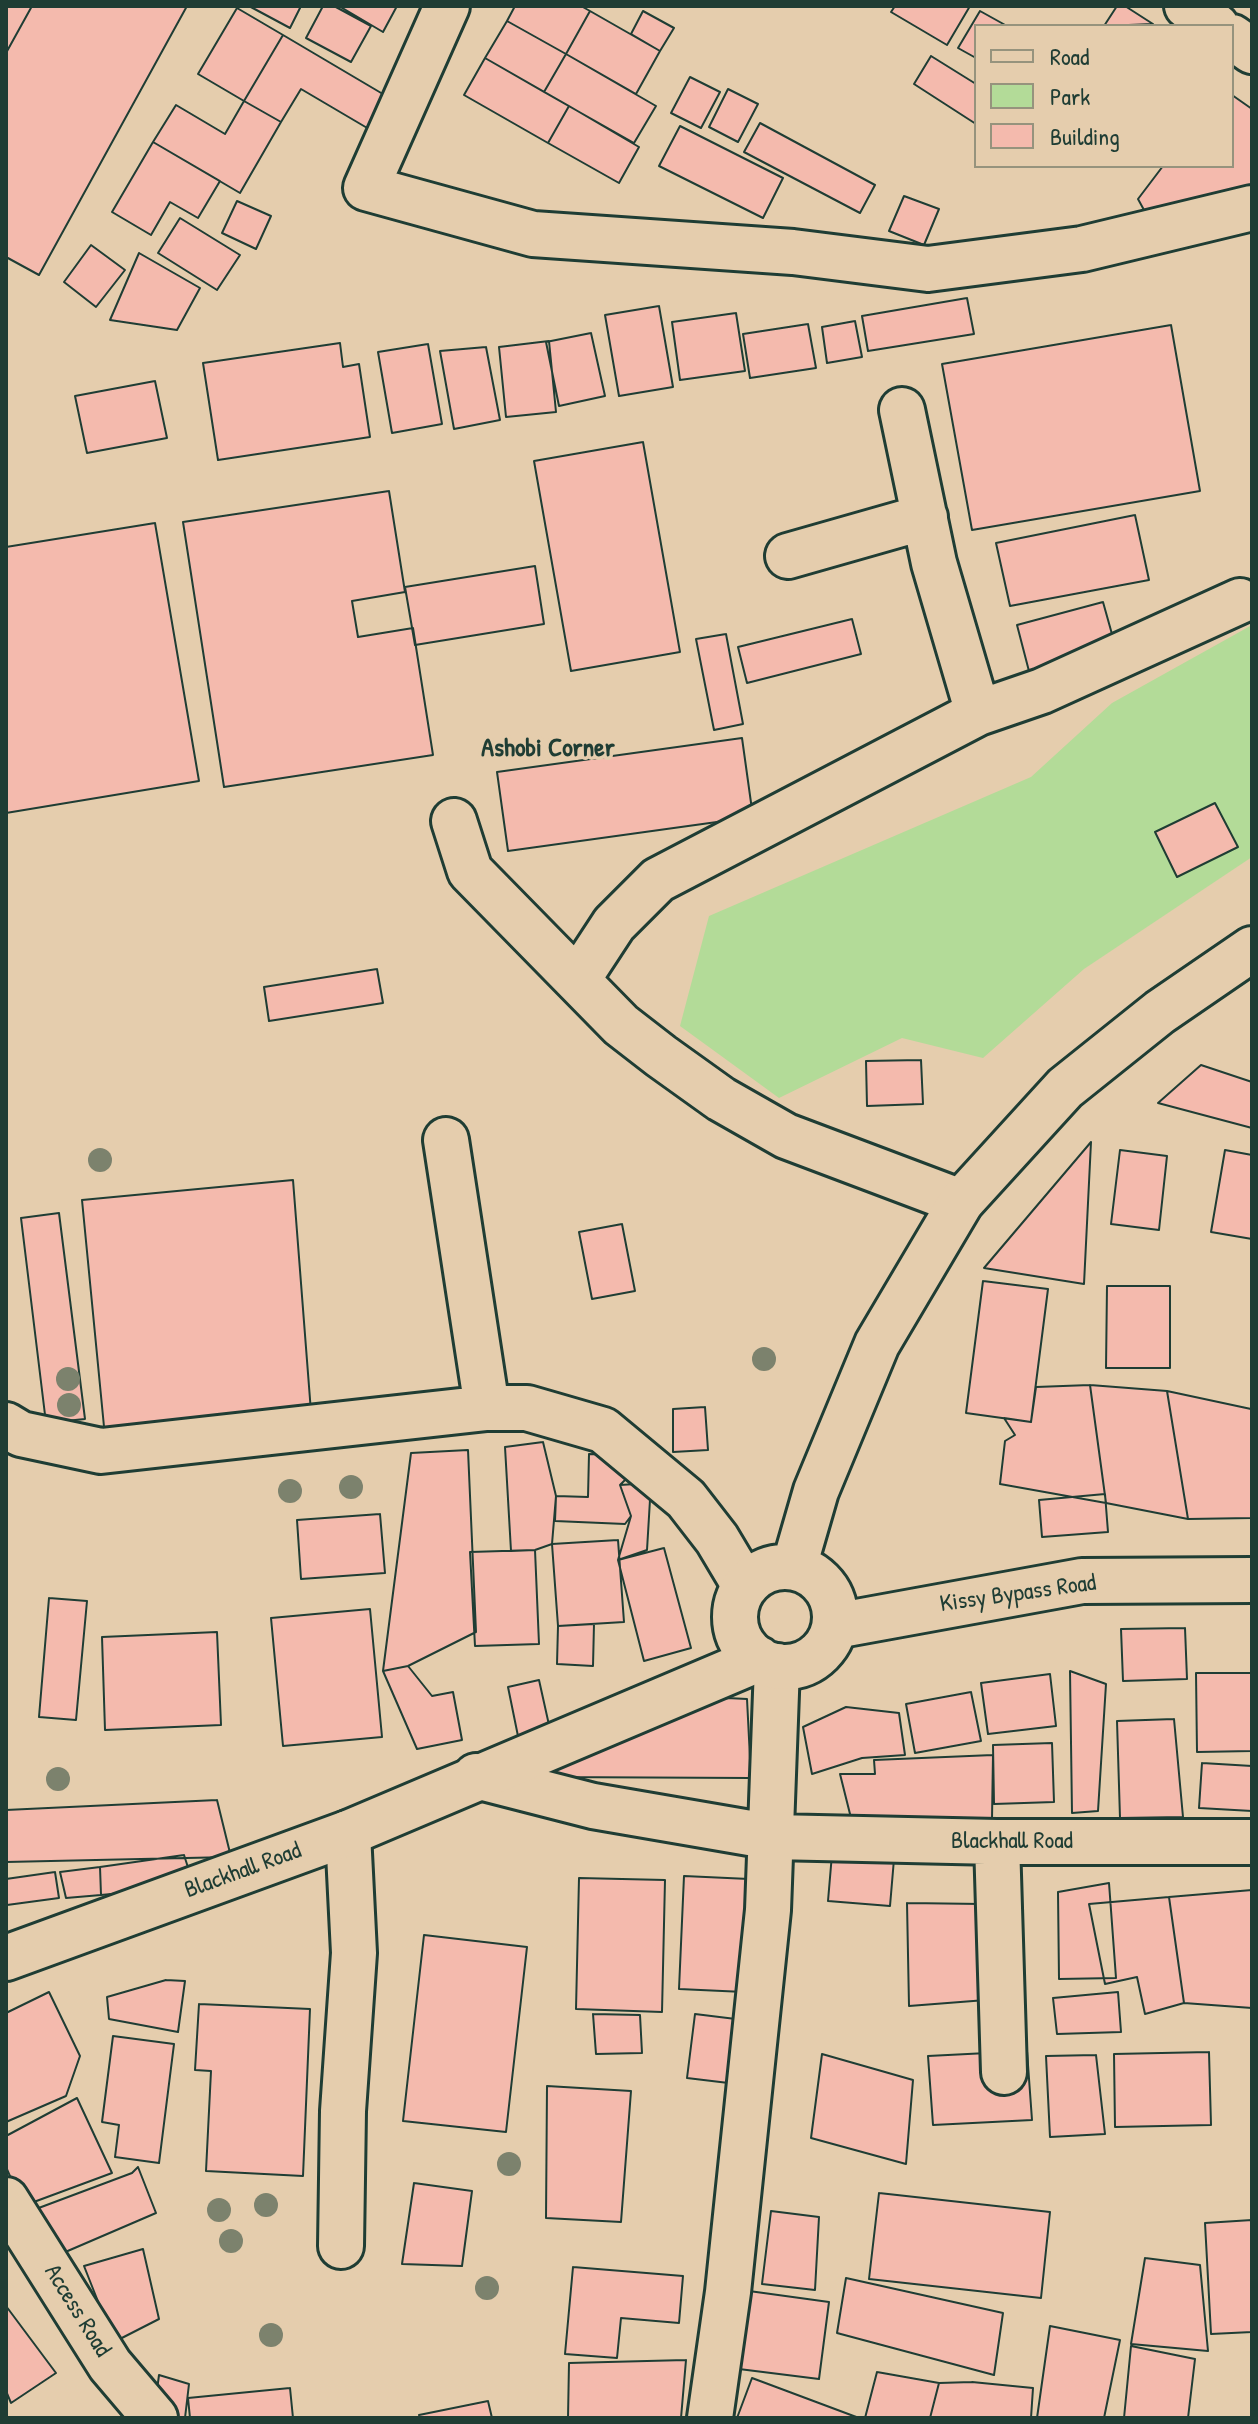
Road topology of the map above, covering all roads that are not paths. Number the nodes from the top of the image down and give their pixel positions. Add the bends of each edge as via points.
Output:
1 (447, 6) edge
2 (1187, 6) edge
3 (1213, 24) edge
4 (1234, 38) edge
5 (1252, 51) edge
6 (1252, 208) edge
7 (902, 410) dead end
8 (925, 517) junction
9 (788, 556) dead end
10 (1240, 601) dead end
11 (978, 713) junction
12 (454, 821) dead end
13 (1252, 949) edge
14 (578, 979) junction
15 (446, 1140) dead end
16 (961, 1202) junction
17 (487, 1408) junction
18 (6, 1425) edge
19 (794, 1567) junction
20 (1252, 1580) edge
21 (745, 1586) junction
22 (835, 1626) junction
23 (768, 1663) junction
24 (476, 1776) junction
25 (348, 1833) junction
26 (773, 1837) junction
27 (997, 1842) junction
28 (1252, 1842) edge
29 (6, 1958) edge
30 (1004, 2072) dead end
31 (6, 2200) edge
32 (341, 2246) dead end
33 (155, 2418) edge
34 (710, 2418) edge

1 - 6 main road via 366,188 533,234 793,252 928,269 1082,249
2 - 3 main road
4 - 5 main road
7 - 8 main road
8 - 9 main road
8 - 11 main road
10 - 11 main road via 1042,691
11 - 14 main road via 658,880 614,924
12 - 14 main road via 470,871
13 - 16 main road via 1160,1012 1065,1088
14 - 16 main road via 621,1025 721,1099 786,1136
15 - 17 main road
16 - 19 main road via 877,1344 816,1491
17 - 18 main road via 101,1451 21,1434
17 - 21 main road via 527,1408 603,1430 686,1499
19 - 21 main road via 775,1567
19 - 22 main road via 827,1588
20 - 22 main road, Kissy Bypass Road via 1082,1581
21 - 23 main road via 736,1605 736,1626 744,1645
22 - 23 main road via 814,1657 796,1665
23 - 24 main road, Blackhall Road
23 - 26 main road
24 - 25 main road, Blackhall Road
24 - 26 main road, Blackhall Road via 593,1806
25 - 29 main road, Blackhall Road
25 - 32 main road via 354,1953
26 - 27 main road, Blackhall Road
26 - 34 main road via 728,2292
27 - 28 main road, Blackhall Road
27 - 30 main road
31 - 33 main road, Access Road via 110,2365

